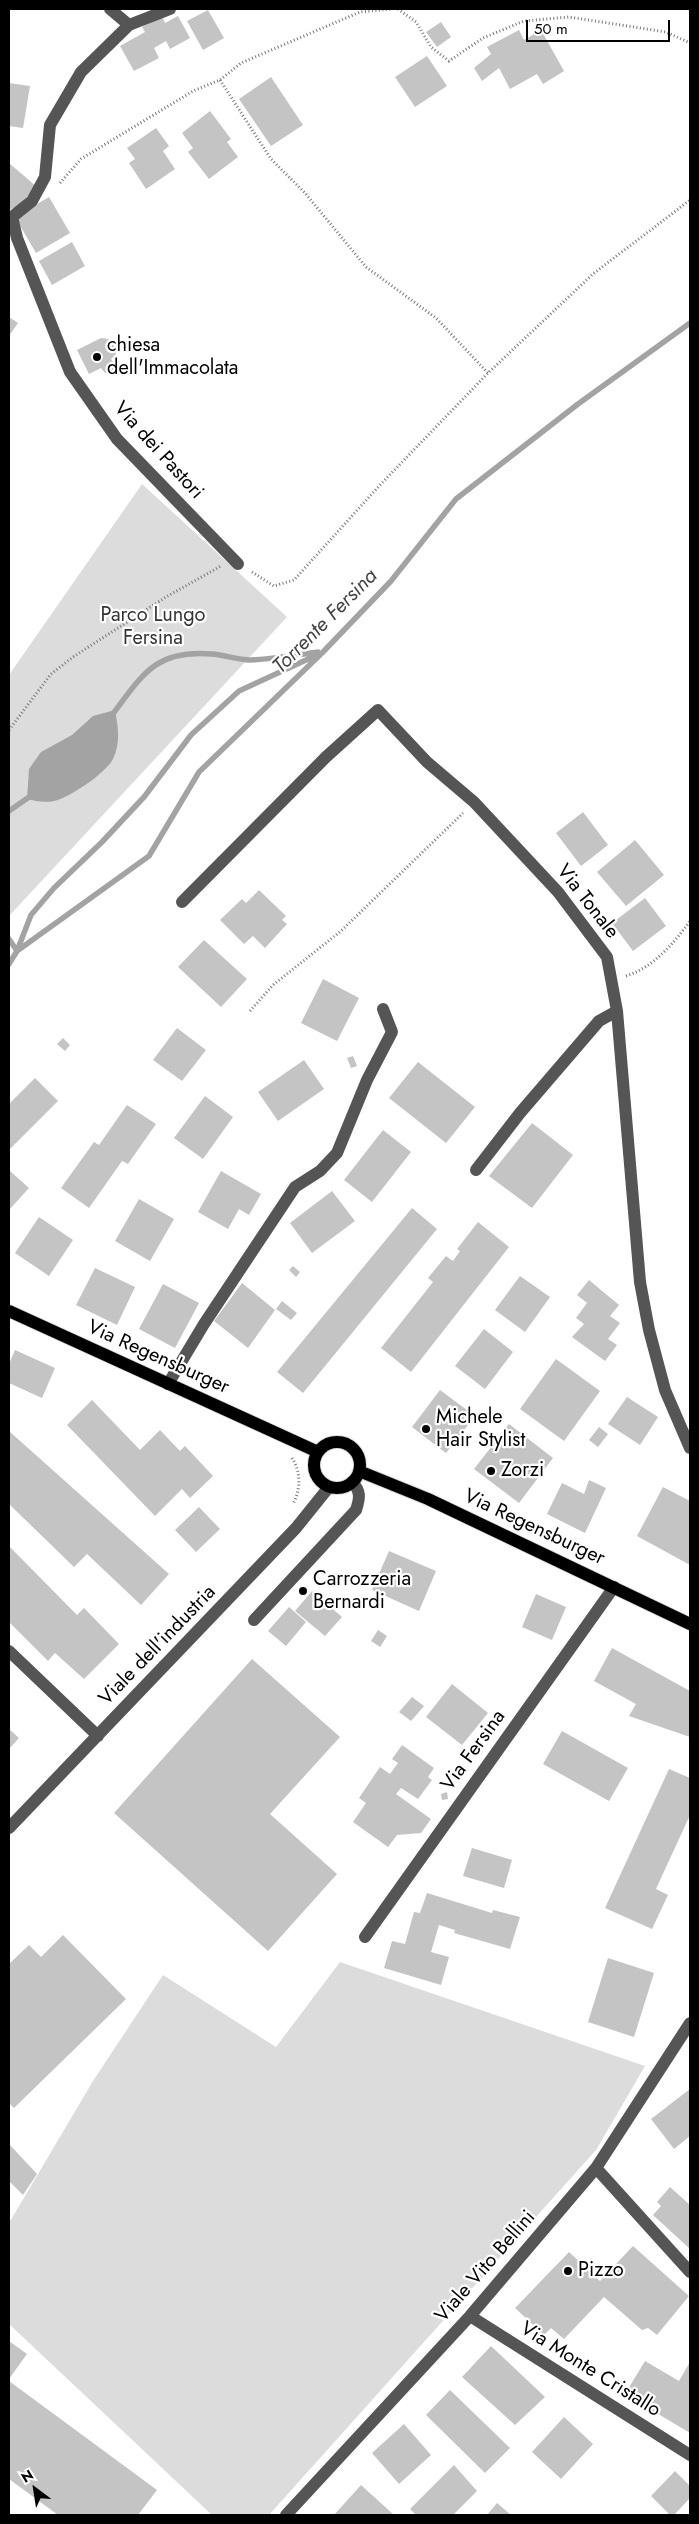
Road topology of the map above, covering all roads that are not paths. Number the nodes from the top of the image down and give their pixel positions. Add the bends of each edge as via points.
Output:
1 (110, 9) edge
2 (170, 9) edge
3 (129, 25) junction
4 (10, 216) edge
5 (238, 564) road end
6 (182, 902) dead end
7 (383, 1009) dead end
8 (617, 1011) junction
9 (476, 1170) dead end
10 (9, 1310) edge
11 (168, 1384) junction
12 (690, 1448) edge
13 (318, 1452) junction
14 (355, 1477) junction
15 (329, 1487) junction
16 (614, 1586) junction
17 (254, 1620) dead end
18 (690, 1624) edge
19 (9, 1651) edge
20 (98, 1736) junction
21 (9, 1828) edge
22 (365, 1936) dead end
23 (690, 2023) edge
24 (596, 2168) junction
25 (690, 2272) edge
26 (470, 2316) junction
27 (690, 2455) edge
28 (286, 2515) edge

1 - 3 street
2 - 3 street
3 - 4 street via 81,72 50,125 45,177 32,201
4 - 5 street, Via dei Pastori via 70,372 117,439
6 - 8 street, Via Tonale via 326,757 378,710 427,762 474,802 558,892 606,957
7 - 11 street via 392,1032 367,1080 337,1153 320,1171 295,1188
8 - 9 street via 599,1021
8 - 12 street, Via Tonale via 640,1282 665,1390
10 - 11 main road, Via Regensburger
11 - 13 main road, Via Regensburger
13 - 14 main road via 330,1443 344,1443 355,1452 360,1465
13 - 15 main road via 316,1474
14 - 15 main road via 341,1488
14 - 16 main road, Via Regensburger via 428,1499
14 - 17 street via 360,1498 356,1510
15 - 20 street, Viale dell'industria via 296,1528
16 - 18 main road, Via Regensburger
16 - 22 street, Via Fersina
19 - 20 street
20 - 21 street, Viale dell'industria
23 - 24 street, Viale Vito Bellini
24 - 25 street
24 - 26 street, Viale Vito Bellini
26 - 27 street, Via Monte Cristallo
26 - 28 street, Viale Vito Bellini

